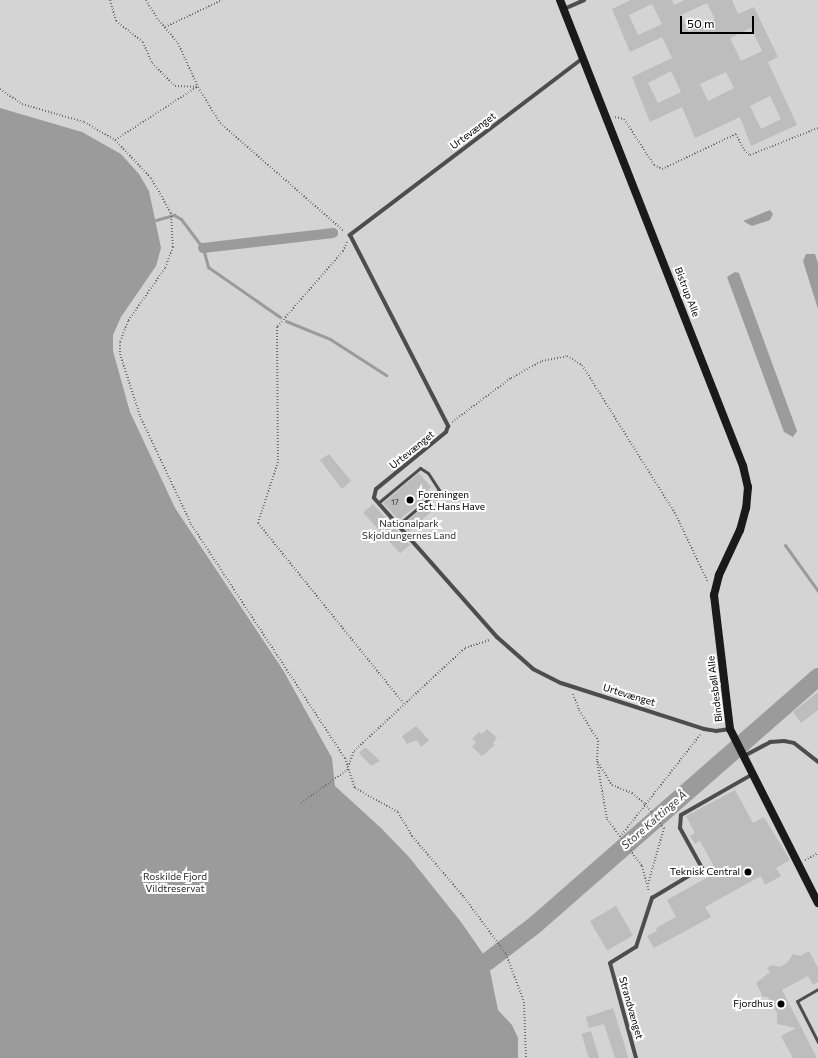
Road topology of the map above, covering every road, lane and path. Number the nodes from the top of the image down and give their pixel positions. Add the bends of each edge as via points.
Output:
1 (110, 0) edge
2 (146, 0) edge
3 (222, 0) edge
4 (560, 0) edge
5 (584, 0) edge
6 (564, 9) junction
7 (165, 27) junction
8 (584, 58) junction
9 (198, 87) junction
10 (0, 89) edge
11 (609, 119) junction
12 (818, 128) edge
13 (115, 140) junction
14 (350, 236) junction
15 (448, 426) junction
16 (378, 503) junction
17 (399, 524) junction
18 (714, 595) junction
19 (497, 637) junction
20 (573, 688) dead end
21 (404, 703) junction
22 (704, 729) junction
23 (730, 729) junction
24 (744, 756) junction
25 (597, 761) junction
26 (818, 762) edge
27 (347, 770) junction
28 (754, 774) junction
29 (301, 803) dead end
30 (645, 804) junction
31 (620, 837) junction
32 (818, 853) edge
33 (798, 863) junction
34 (648, 885) junction
35 (652, 898) junction
36 (818, 903) edge
37 (818, 989) edge
38 (818, 1042) edge
39 (526, 1058) edge
40 (636, 1058) edge

1 - 9 path via 116,21 143,42 152,63 175,86
2 - 7 path
3 - 7 path
4 - 6 street, Bistrup Alle
5 - 6 street
6 - 8 street, Bistrup Alle
7 - 9 path via 180,47
8 - 11 street, Bistrup Alle
8 - 14 street, Urtevænget
9 - 13 path
9 - 14 path via 220,123
10 - 13 path via 22,104 84,122
11 - 12 path via 621,116 654,165 662,169 736,134 744,150 750,155
11 - 18 street, Bistrup Alle via 743,466 748,487 740,530 719,575
13 - 27 path via 151,178 172,217 172,247 165,268 128,321 120,342 120,354 140,416 191,524 345,758
14 - 15 street
14 - 21 path via 343,251 277,327 278,462 258,523
15 - 16 street, Urtevænget via 446,432 376,489 374,498
15 - 18 path via 510,378 542,361 567,356 582,365 676,515
16 - 17 street, Urtevænget
16 - 17 lane via 420,468 428,473 438,490
17 - 19 street, Urtevænget
18 - 23 street, Bindesbøll Alle
19 - 21 path via 465,648
19 - 22 street, Urtevænget via 533,669 561,683
20 - 25 path via 572,698 598,741
21 - 27 path via 354,751
22 - 23 street, Urtevænget
22 - 30 path
23 - 24 street, Bindesbøll Alle
24 - 26 street via 770,742 784,741 794,743
24 - 28 street, Bindesbøll Alle
25 - 30 path via 612,785 632,793
25 - 31 path via 606,819
27 - 29 path
27 - 39 path via 356,788 398,812 412,836 506,954 524,1002
28 - 33 street, Bindesbøll Alle
28 - 35 street via 681,815 680,828 702,868
30 - 31 path
30 - 34 path via 664,828
31 - 34 path via 631,848 642,866
32 - 33 path
33 - 36 street, Bindesbøll Alle
34 - 35 path
35 - 40 street, Strandvænget via 636,947 610,963
37 - 38 lane via 797,1001

